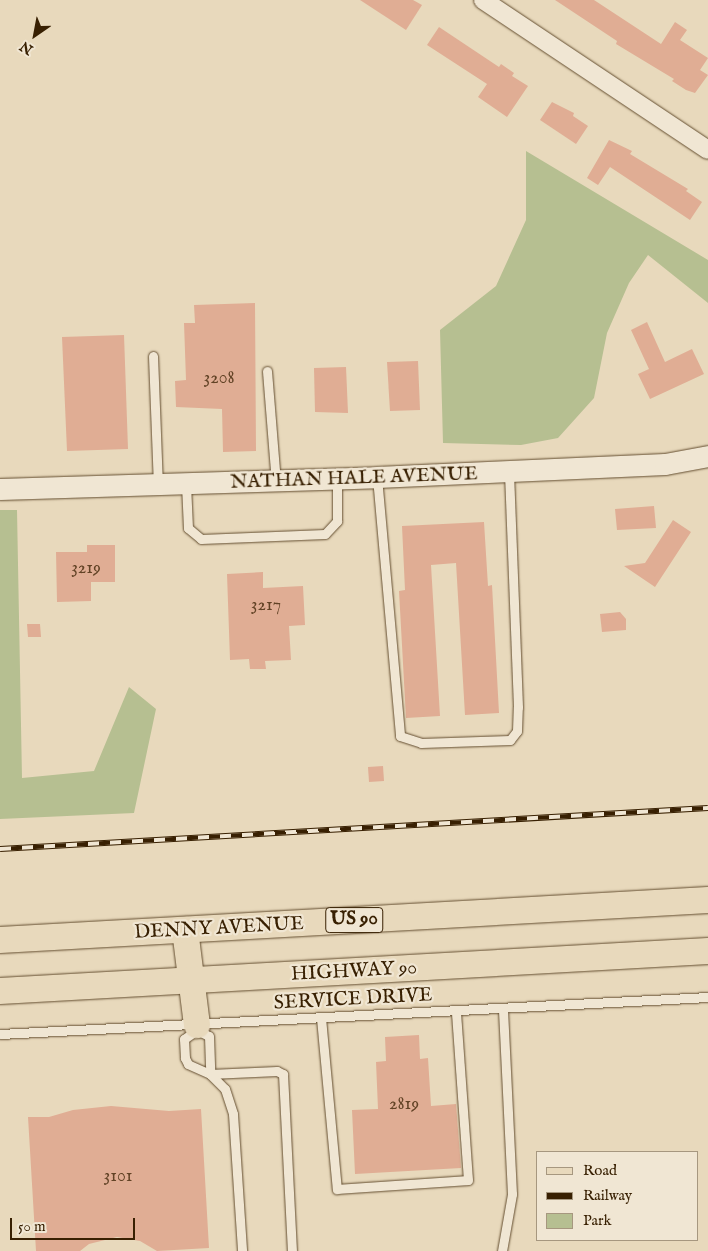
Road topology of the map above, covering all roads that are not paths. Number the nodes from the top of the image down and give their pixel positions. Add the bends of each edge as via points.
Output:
1 (483, 0) edge
2 (708, 150) edge
3 (153, 356) dead end
4 (268, 371) dead end
5 (708, 456) edge
6 (509, 471) junction
7 (377, 477) junction
8 (337, 479) junction
9 (276, 482) junction
10 (186, 484) junction
11 (158, 485) junction
12 (0, 489) edge
13 (708, 900) edge
14 (184, 930) junction
15 (0, 940) edge
16 (708, 951) edge
17 (191, 980) junction
18 (0, 991) edge
19 (708, 997) edge
20 (504, 1008) junction
21 (456, 1011) junction
22 (321, 1018) junction
23 (197, 1028) junction
24 (0, 1034) edge
25 (210, 1074) junction
26 (242, 1251) edge
27 (292, 1251) edge
28 (502, 1251) edge

1 - 2 street
3 - 11 lane
4 - 9 lane
5 - 6 street, NATHAN HALE AVENUE via 665,464
6 - 7 street, NATHAN HALE AVENUE
6 - 7 lane via 518,707 517,731 510,740 422,743 400,736
7 - 8 street, NATHAN HALE AVENUE
8 - 9 street, NATHAN HALE AVENUE
8 - 10 lane via 337,521 325,534 201,539 188,528
9 - 10 street, NATHAN HALE AVENUE
10 - 11 street, NATHAN HALE AVENUE
11 - 12 street, NATHAN HALE AVENUE
13 - 14 main road, DENNY AVENUE / US 90
14 - 15 main road, DENNY AVENUE / US 90
14 - 17 main road
16 - 17 main road, HIGHWAY 90
17 - 18 main road, HIGHWAY 90
17 - 23 main road
19 - 20 lane, SERVICE DRIVE
20 - 21 lane, SERVICE DRIVE
20 - 28 lane via 512,1194
21 - 22 lane, SERVICE DRIVE
21 - 22 lane via 468,1180 337,1189
22 - 23 lane, SERVICE DRIVE
23 - 24 lane, SERVICE DRIVE
23 - 25 lane via 209,1036
23 - 25 lane via 184,1039 185,1058 188,1064
25 - 26 lane via 225,1090 233,1114
25 - 27 lane via 277,1071 283,1074

